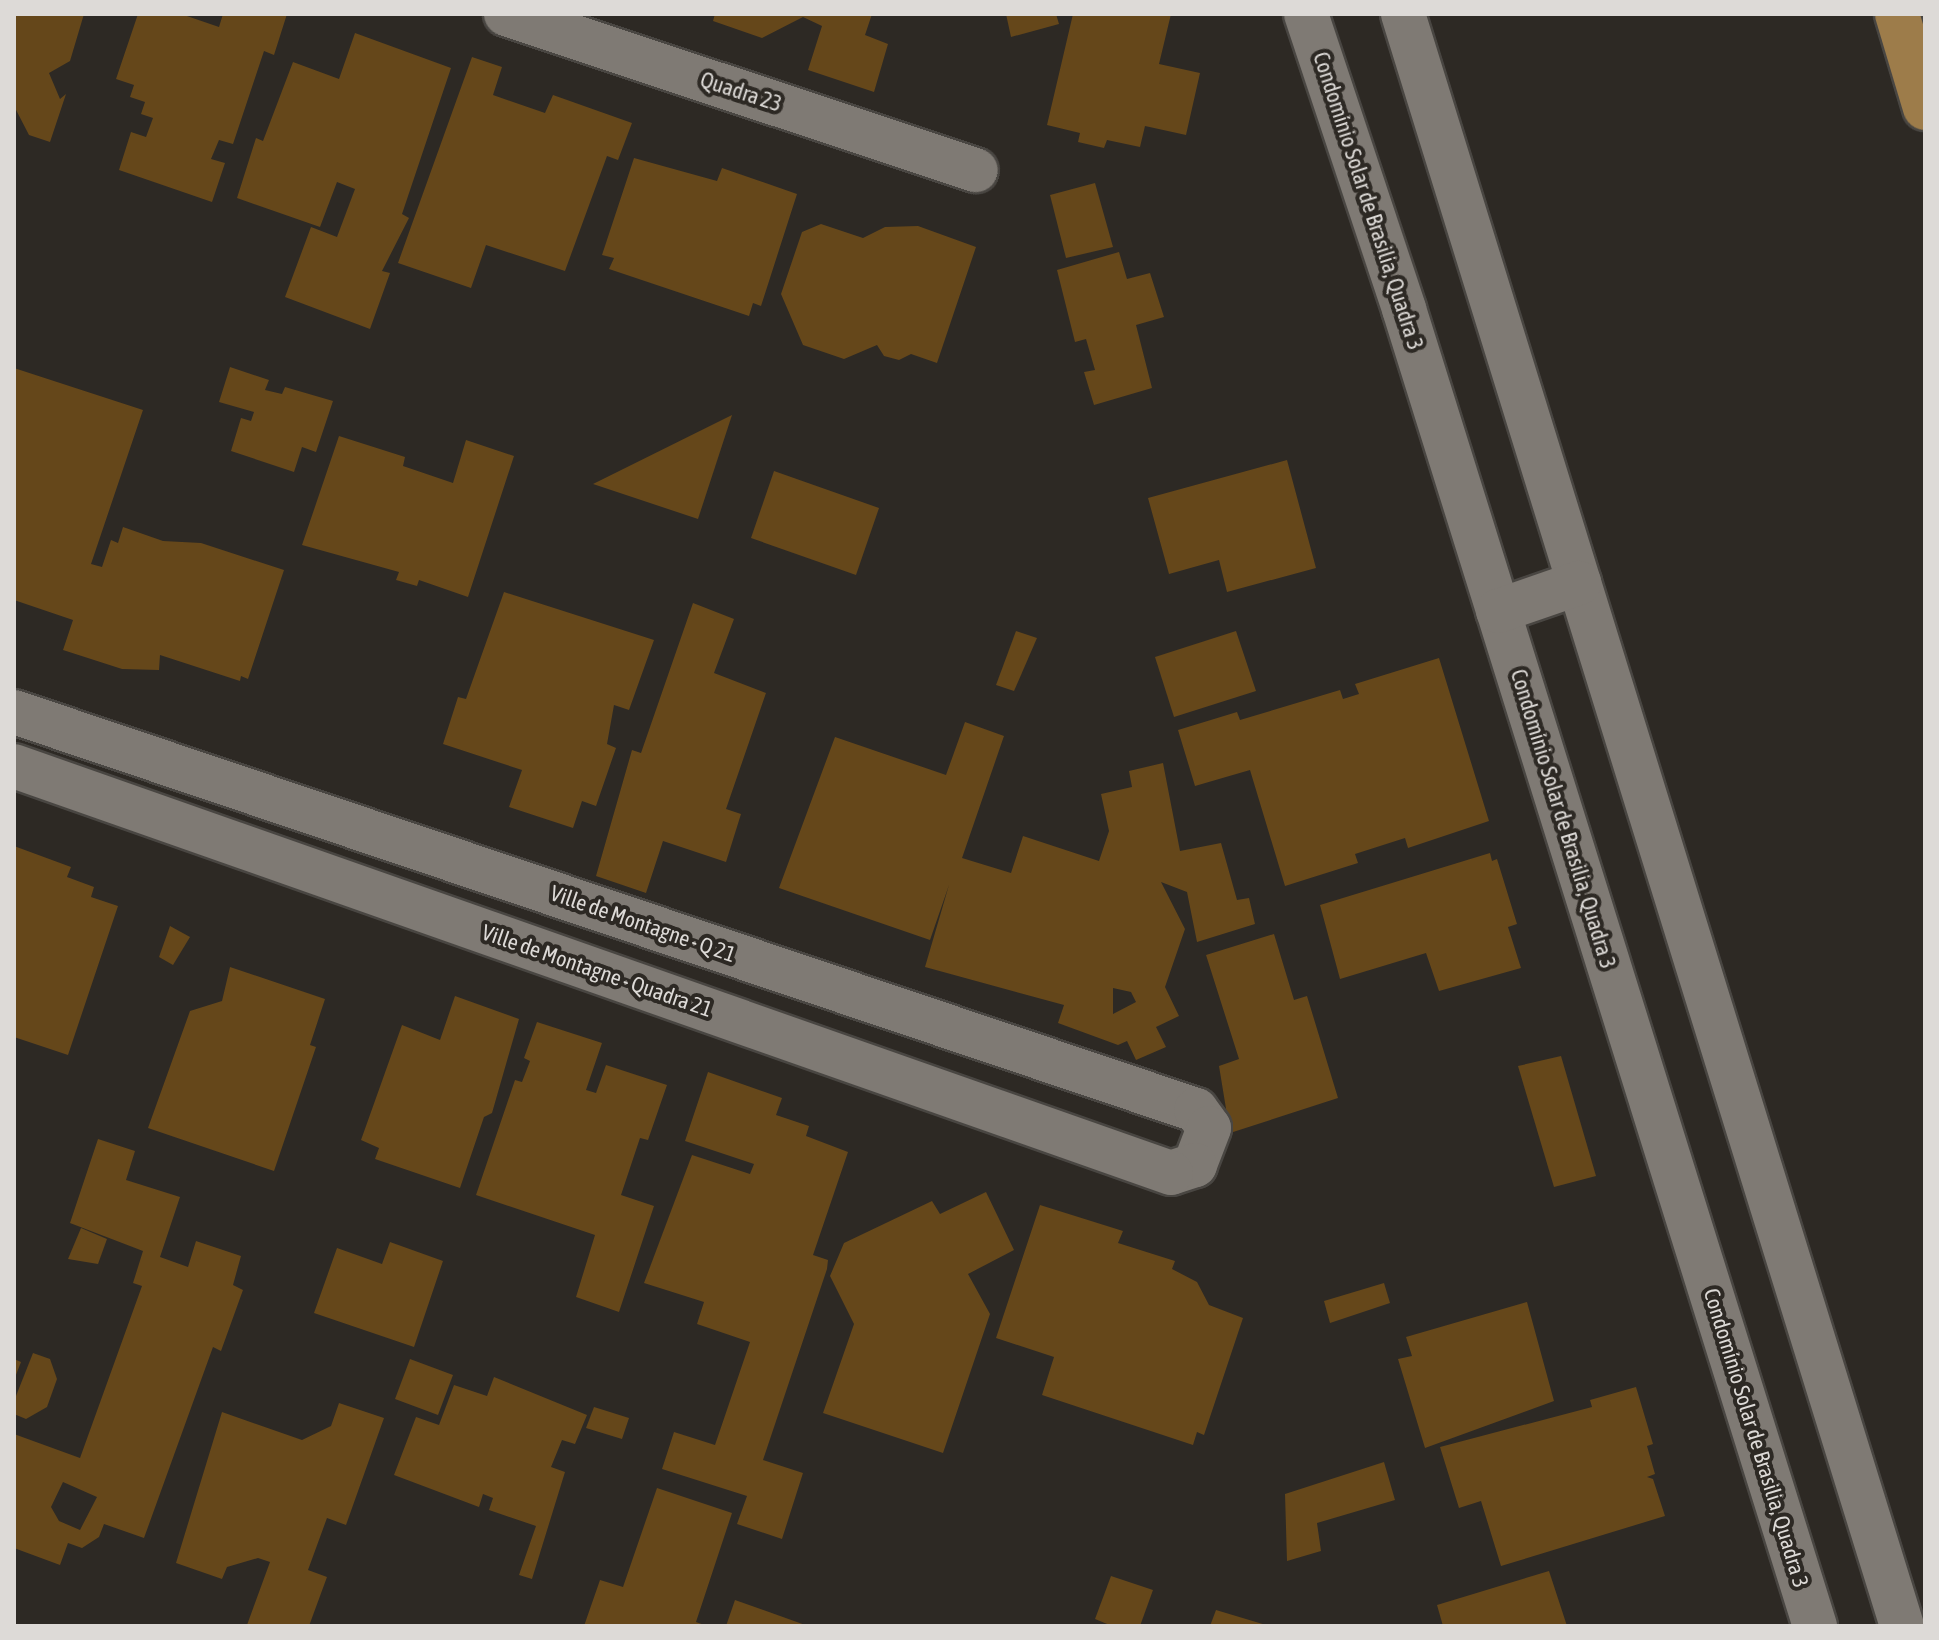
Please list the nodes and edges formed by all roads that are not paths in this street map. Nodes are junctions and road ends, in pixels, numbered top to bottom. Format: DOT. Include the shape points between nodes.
graph roads {
  1 [pos="506,14"];
  2 [pos="1306,14"];
  3 [pos="1403,14"];
  4 [pos="1897,14"];
  5 [pos="1925,108"];
  6 [pos="976,170"];
  7 [pos="1579,583"];
  8 [pos="1498,611"];
  9 [pos="14,712"];
  10 [pos="14,766"];
  11 [pos="1182,1174"];
  12 [pos="1815,1626"];
  13 [pos="1902,1626"];
  1 -- 6 [label="street, Quadra 23"];
  2 -- 8 [label="street, Condomínio Solar de Brasilia, Quadra 3"];
  3 -- 7 [label="street"];
  4 -- 5 [label="main road"];
  7 -- 8 [label="street"];
  7 -- 13 [label="street"];
  8 -- 12 [label="street, Condomínio Solar de Brasilia, Quadra 3"];
  9 -- 11 [label="street, Ville de Montagne - Q 21" via="1196,1110 1209,1128 1195,1165"];
  10 -- 11 [label="street, Ville de Montagne - Quadra 21"];
}
